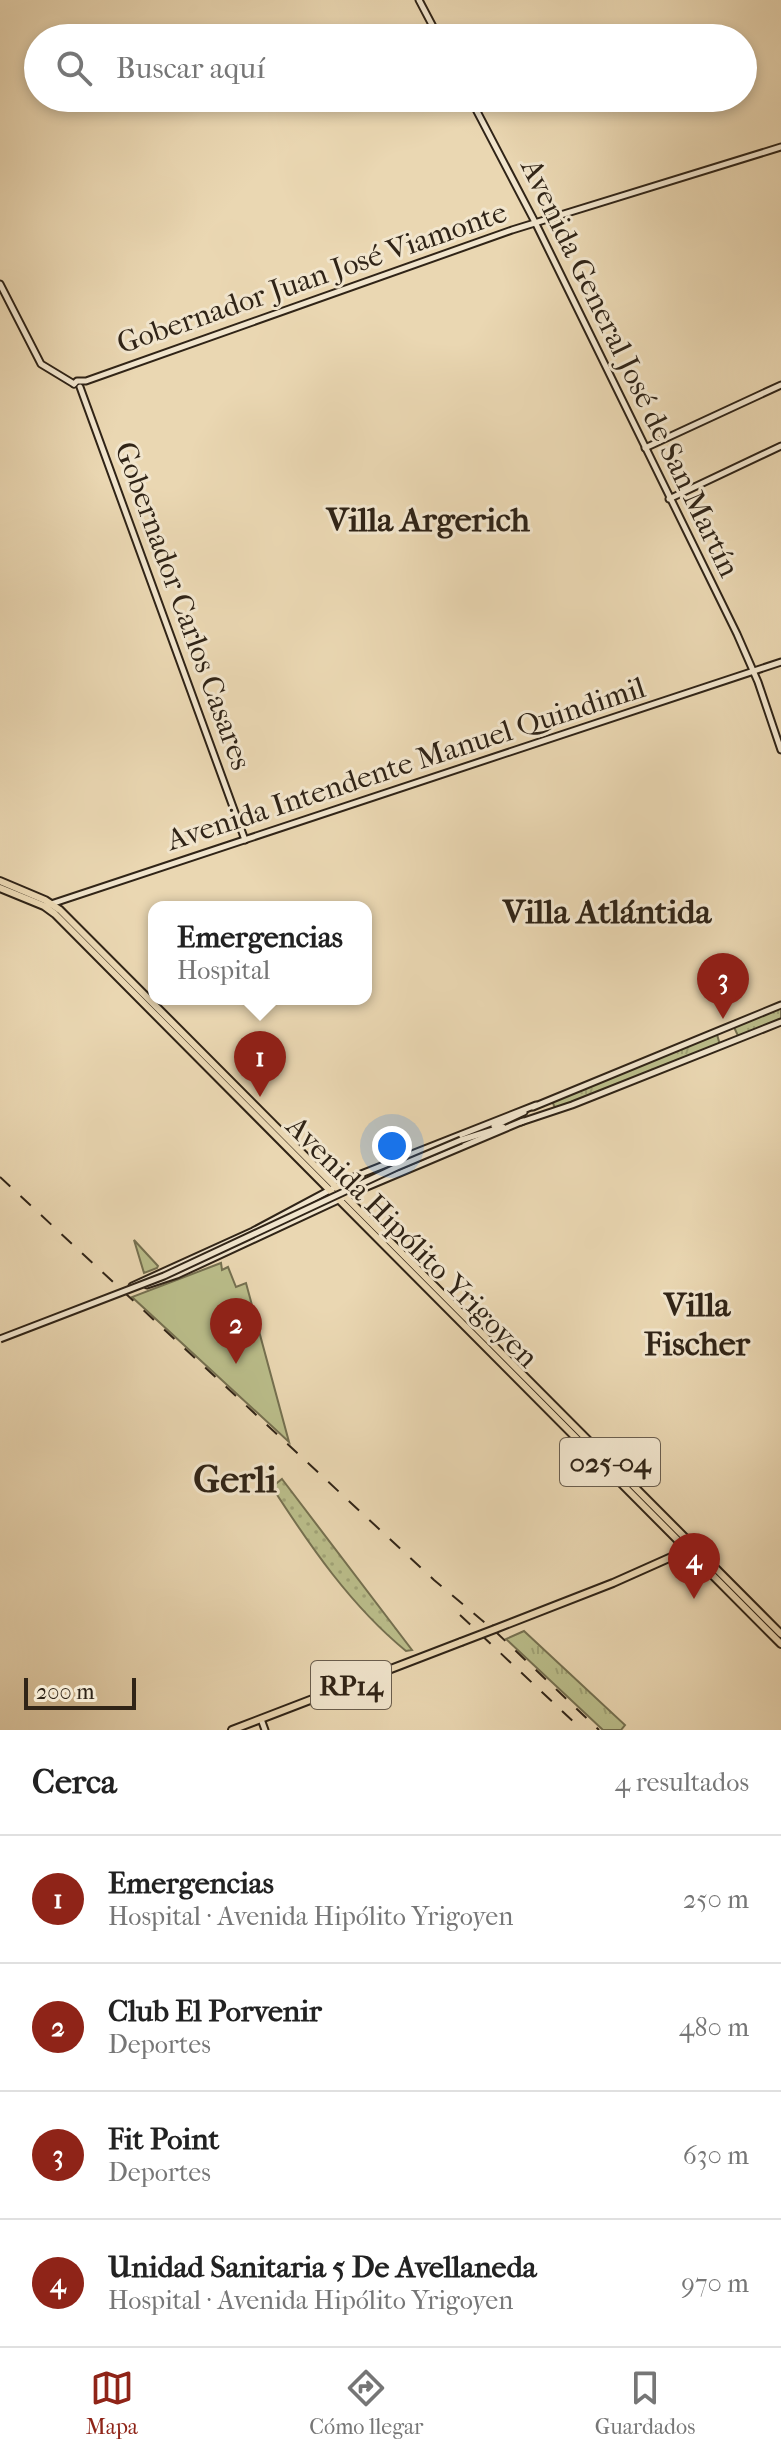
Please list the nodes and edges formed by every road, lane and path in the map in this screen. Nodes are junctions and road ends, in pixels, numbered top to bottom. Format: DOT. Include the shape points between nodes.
graph roads {
  1 [pos="419,0"];
  2 [pos="432,24"];
  3 [pos="477,112"];
  4 [pos="781,147"];
  5 [pos="536,224"];
  6 [pos="0,284"];
  7 [pos="80,384"];
  8 [pos="781,385"];
  9 [pos="781,446"];
  10 [pos="645,448"];
  11 [pos="669,499"];
  12 [pos="781,662"];
  13 [pos="754,671"];
  14 [pos="781,750"];
  15 [pos="245,840"];
  16 [pos="0,881"];
  17 [pos="0,888"];
  18 [pos="52,904"];
  19 [pos="44,906"];
  20 [pos="148,1001"];
  21 [pos="152,1005"];
  22 [pos="781,1005"];
  23 [pos="781,1022"];
  24 [pos="536,1105"];
  25 [pos="523,1121"];
  26 [pos="475,1135"];
  27 [pos="332,1188"];
  28 [pos="342,1198"];
  29 [pos="124,1290"];
  30 [pos="0,1339"];
  31 [pos="690,1549"];
  32 [pos="781,1634"];
  33 [pos="781,1644"];
  34 [pos="261,1719"];
  35 [pos="232,1730"];
  36 [pos="265,1730"];
  1 -- 2 [label="main road"];
  3 -- 5 [label="main road, Avenida General José de San Martín"];
  4 -- 5 [label="main road, Gobernador Juan José Viamonte"];
  5 -- 7 [label="main road, Gobernador Juan José Viamonte"];
  5 -- 10 [label="main road, Avenida General José de San Martín"];
  6 -- 7 [label="main road" via="41,364"];
  7 -- 15 [label="main road, Gobernador Carlos Casares"];
  8 -- 10 [label="main road"];
  9 -- 11 [label="main road"];
  10 -- 11 [label="main road, Avenida General José de San Martín"];
  11 -- 13 [label="main road, Avenida General José de San Martín"];
  12 -- 13 [label="main road, Avenida Intendente Manuel Quindimil"];
  13 -- 14 [label="main road, Avenida General José de San Martín"];
  13 -- 15 [label="main road, Avenida Intendente Manuel Quindimil"];
  15 -- 18 [label="main road, Avenida Intendente Manuel Quindimil"];
  16 -- 18 [label="main road, Avenida Hipólito Yrigoyen / 025-04"];
  17 -- 19 [label="main road, Avenida Hipólito Yrigoyen / 025-04"];
  18 -- 19 [label="main road, Avenida Intendente Manuel Quindimil"];
  18 -- 20 [label="main road, Avenida Hipólito Yrigoyen / 025-04"];
  19 -- 27 [label="main road, Avenida Hipólito Yrigoyen / 025-04"];
  21 -- 27 [label="main road, Avenida Hipólito Yrigoyen / 025-04"];
  22 -- 24 [label="main road"];
  23 -- 25 [label="main road"];
  24 -- 26 [label="main road"];
  24 -- 27 [label="main road"];
  25 -- 26 [label="main road"];
  25 -- 28 [label="main road"];
  26 -- 29 [label="main road, bridge"];
  27 -- 28 [label="main road, Avenida Hipólito Yrigoyen / 025-04"];
  27 -- 29 [label="main road, bridge"];
  28 -- 29 [label="main road, bridge" via="177,1275"];
  28 -- 31 [label="main road, Avenida Hipólito Yrigoyen / 025-04"];
  29 -- 30 [label="main road, bridge"];
  31 -- 32 [label="main road, Avenida Hipólito Yrigoyen"];
  31 -- 33 [label="main road, Avenida Hipólito Yrigoyen"];
  31 -- 34 [label="main road, RP14, bridge"];
  34 -- 35 [label="main road, RP14"];
  34 -- 36 [label="main road"];
}
